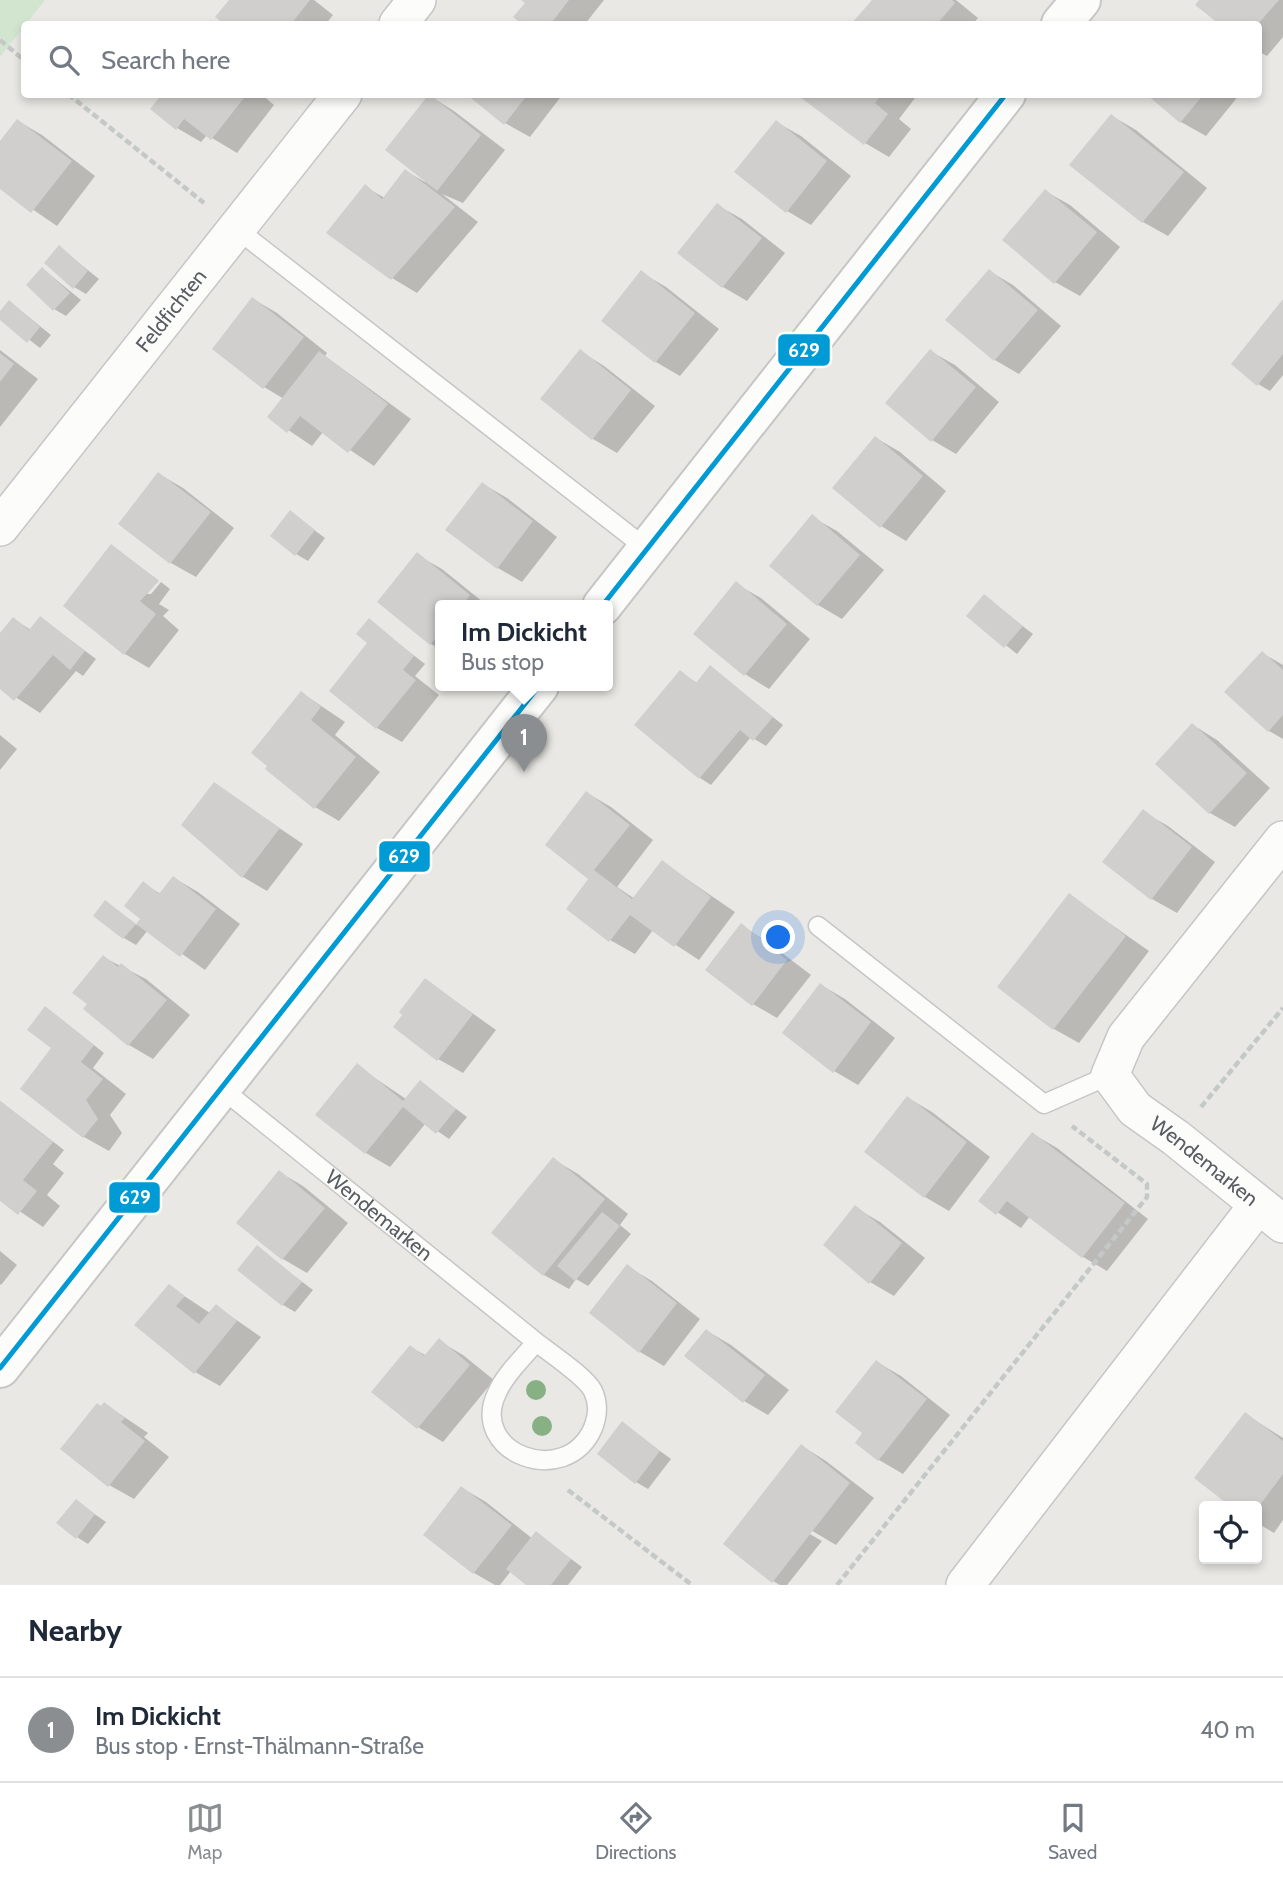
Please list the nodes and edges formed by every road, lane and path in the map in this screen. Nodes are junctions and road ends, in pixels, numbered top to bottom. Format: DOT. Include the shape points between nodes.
graph roads {
  1 [pos="417,0"];
  2 [pos="1081,0"];
  3 [pos="400,21"];
  4 [pos="1064,21"];
  5 [pos="0,40"];
  6 [pos="21,58"];
  7 [pos="73,98"];
  8 [pos="340,98"];
  9 [pos="1003,98"];
  10 [pos="238,230"];
  11 [pos="0,527"];
  12 [pos="647,549"];
  13 [pos="607,600"];
  14 [pos="534,691"];
  15 [pos="1283,840"];
  16 [pos="818,926"];
  17 [pos="1283,1008"];
  18 [pos="1110,1074"];
  19 [pos="221,1088"];
  20 [pos="1044,1104"];
  21 [pos="1176,1138"];
  22 [pos="1270,1215"];
  23 [pos="536,1342"];
  24 [pos="0,1368"];
  25 [pos="529,1460"];
  26 [pos="692,1585"];
  27 [pos="837,1585"];
  28 [pos="965,1585"];
  1 -- 3 [label="street"];
  2 -- 4 [label="street"];
  5 -- 6 [label="path"];
  7 -- 10 [label="path"];
  8 -- 10 [label="street, Feldfichten"];
  9 -- 12 [label="street"];
  10 -- 11 [label="street, Feldfichten"];
  10 -- 12 [label="lane"];
  12 -- 13 [label="street"];
  14 -- 19 [label="street"];
  15 -- 18 [label="street" via="1126,1037"];
  16 -- 20 [label="lane"];
  17 -- 21 [label="path"];
  18 -- 20 [label="lane"];
  18 -- 21 [label="street, Wendemarken" via="1135,1109"];
  19 -- 23 [label="lane, Wendemarken"];
  19 -- 24 [label="street"];
  20 -- 27 [label="path" via="1147,1184 1147,1197"];
  21 -- 22 [label="street, Wendemarken"];
  22 -- 28 [label="street, Wendemarken"];
  23 -- 25 [label="lane" via="496,1393 492,1410 502,1442"];
  23 -- 25 [label="lane, Wendemarken" via="592,1388 597,1417 578,1450 546,1461"];
  25 -- 26 [label="path"];
}
